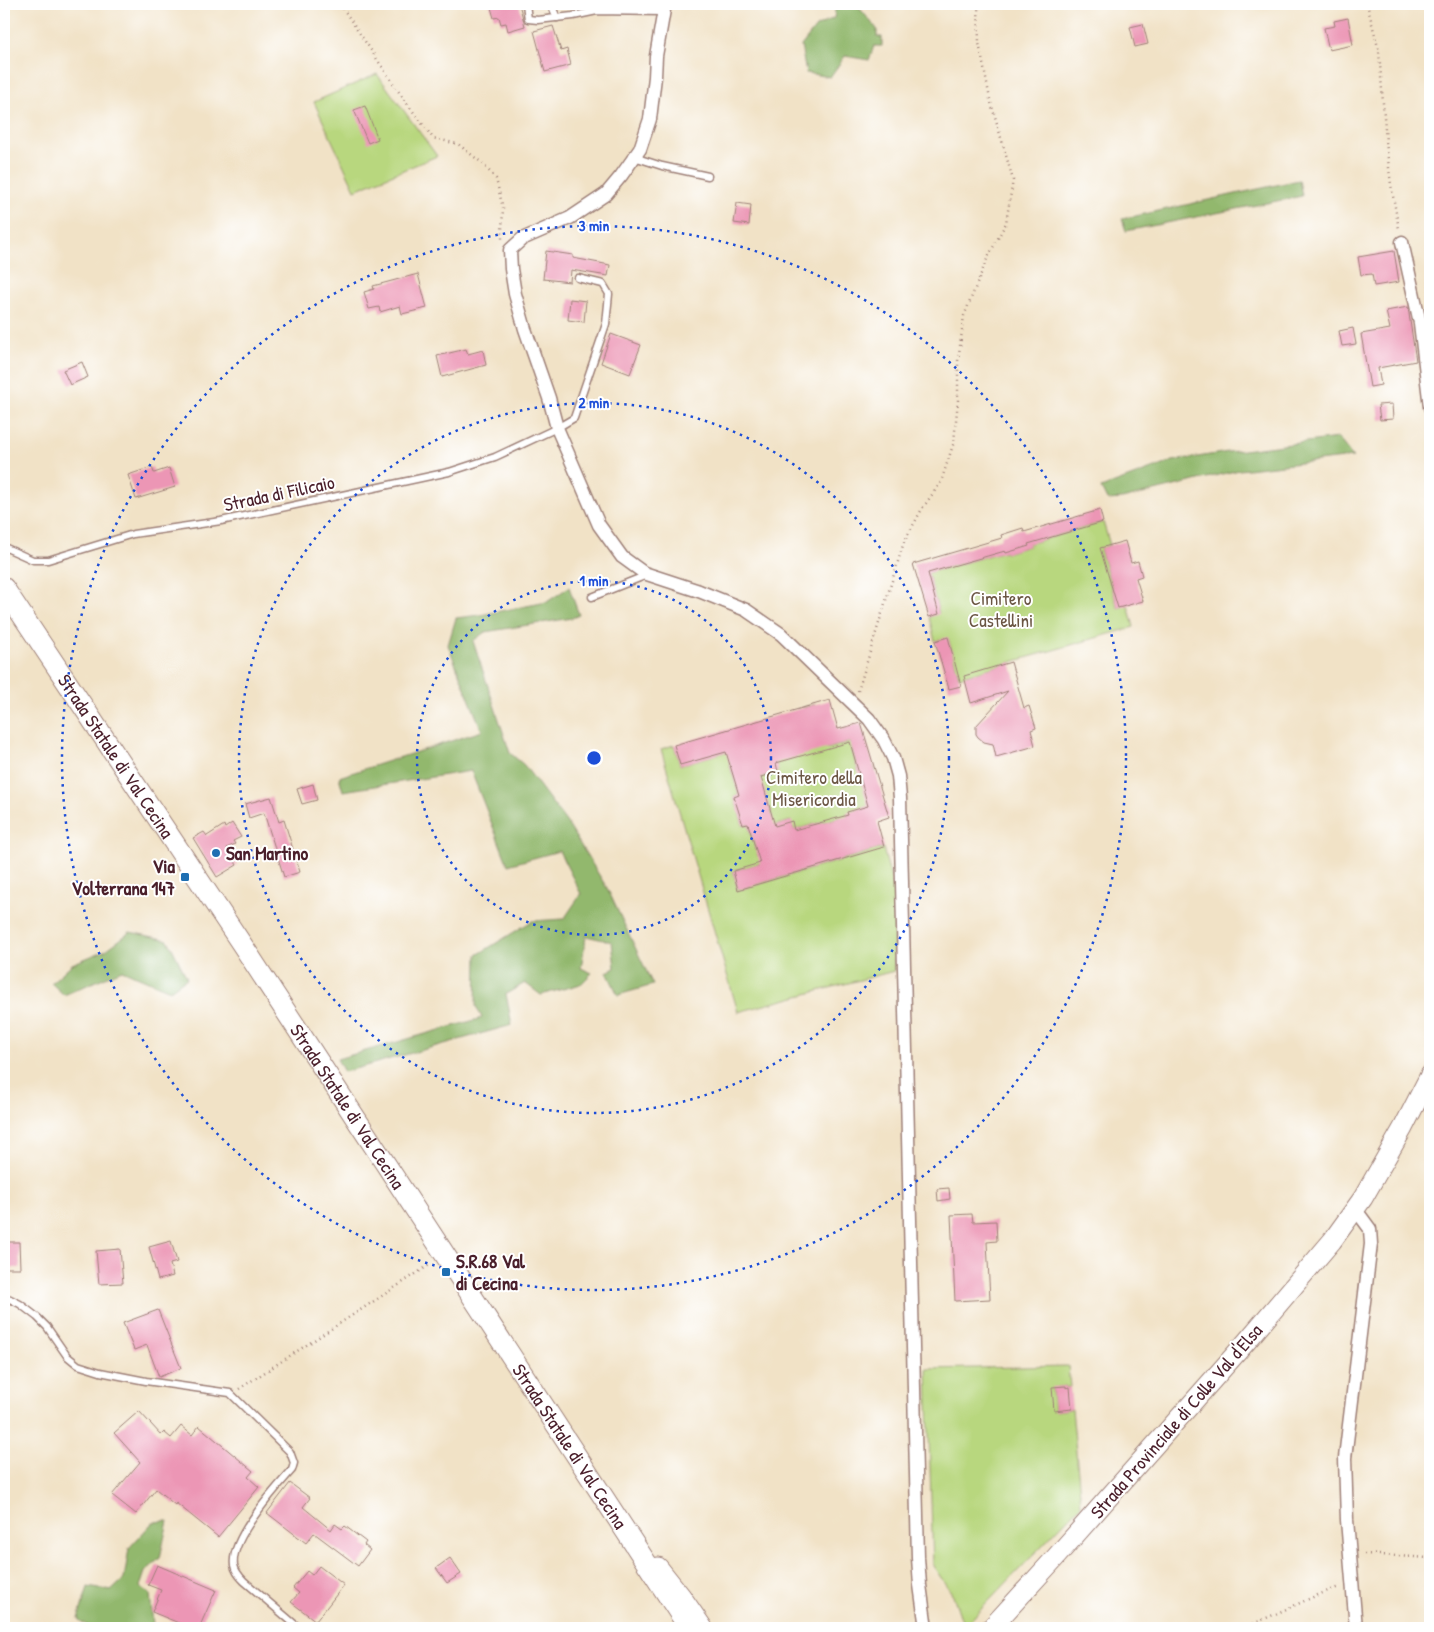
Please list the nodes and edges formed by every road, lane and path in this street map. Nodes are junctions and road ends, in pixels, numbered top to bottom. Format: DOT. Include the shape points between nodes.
graph roads {
  1 [pos="340,4"];
  2 [pos="526,4"];
  3 [pos="551,4"];
  4 [pos="978,4"];
  5 [pos="1367,4"];
  6 [pos="664,8"];
  7 [pos="557,18"];
  8 [pos="634,157"];
  9 [pos="708,176"];
  10 [pos="1402,242"];
  11 [pos="510,250"];
  12 [pos="578,278"];
  13 [pos="1430,407"];
  14 [pos="557,428"];
  15 [pos="4,547"];
  16 [pos="648,574"];
  17 [pos="4,588"];
  18 [pos="592,596"];
  19 [pos="853,704"];
  20 [pos="1430,1075"];
  21 [pos="1356,1210"];
  22 [pos="444,1255"];
  23 [pos="4,1296"];
  24 [pos="230,1393"];
  25 [pos="616,1518"];
  26 [pos="1350,1554"];
  27 [pos="1430,1558"];
  28 [pos="1352,1584"];
  29 [pos="299,1628"];
  30 [pos="689,1628"];
  31 [pos="704,1628"];
  32 [pos="926,1628"];
  33 [pos="991,1628"];
  34 [pos="1244,1628"];
  35 [pos="1356,1628"];
  1 -- 11 [label="path" via="433,138 458,144 482,162 496,178 504,208 503,242"];
  2 -- 7 [label="lane" via="528,19"];
  3 -- 7 [label="lane"];
  4 -- 19 [label="path" via="979,43 990,99 1013,180 1006,223 986,259 964,316 954,442 940,482 904,542"];
  5 -- 10 [label="path" via="1379,51 1391,185"];
  6 -- 7 [label="lane" via="597,11"];
  6 -- 8 [label="street" via="650,119"];
  8 -- 9 [label="lane"];
  8 -- 11 [label="street" via="606,194 570,218 522,239"];
  10 -- 13 [label="street" via="1420,323"];
  11 -- 14 [label="street" via="515,294"];
  12 -- 14 [label="lane, Strada di Filicaio" via="603,284 608,294 606,324 574,418"];
  14 -- 15 [label="lane, Strada di Filicaio" via="495,457 449,472 221,521 133,534 48,560 33,560"];
  14 -- 16 [label="street" via="599,524 622,557"];
  16 -- 18 [label="lane"];
  16 -- 19 [label="street" via="699,590 746,610 792,644"];
  17 -- 22 [label="main road, Strada Statale di Val Cecina"];
  19 -- 32 [label="street" via="884,740 898,776 900,798 918,1558"];
  20 -- 21 [label="main road, Strada Provinciale di Colle Val d'Elsa"];
  21 -- 26 [label="street" via="1370,1230 1371,1244 1345,1458"];
  21 -- 33 [label="main road, Strada Provinciale di Colle Val d'Elsa" via="1296,1284"];
  22 -- 24 [label="path"];
  22 -- 25 [label="main road, Strada Statale di Val Cecina"];
  23 -- 24 [label="lane" via="37,1317 67,1356 78,1364 146,1381"];
  24 -- 29 [label="lane" via="286,1448 294,1463 292,1470 248,1526 237,1548 234,1565 244,1581"];
  25 -- 30 [label="main road, Strada Statale di Val Cecina"];
  25 -- 31 [label="main road" via="669,1580"];
  26 -- 27 [label="path"];
  26 -- 28 [label="street"];
  28 -- 34 [label="path" via="1320,1594"];
  28 -- 35 [label="street"];
}
